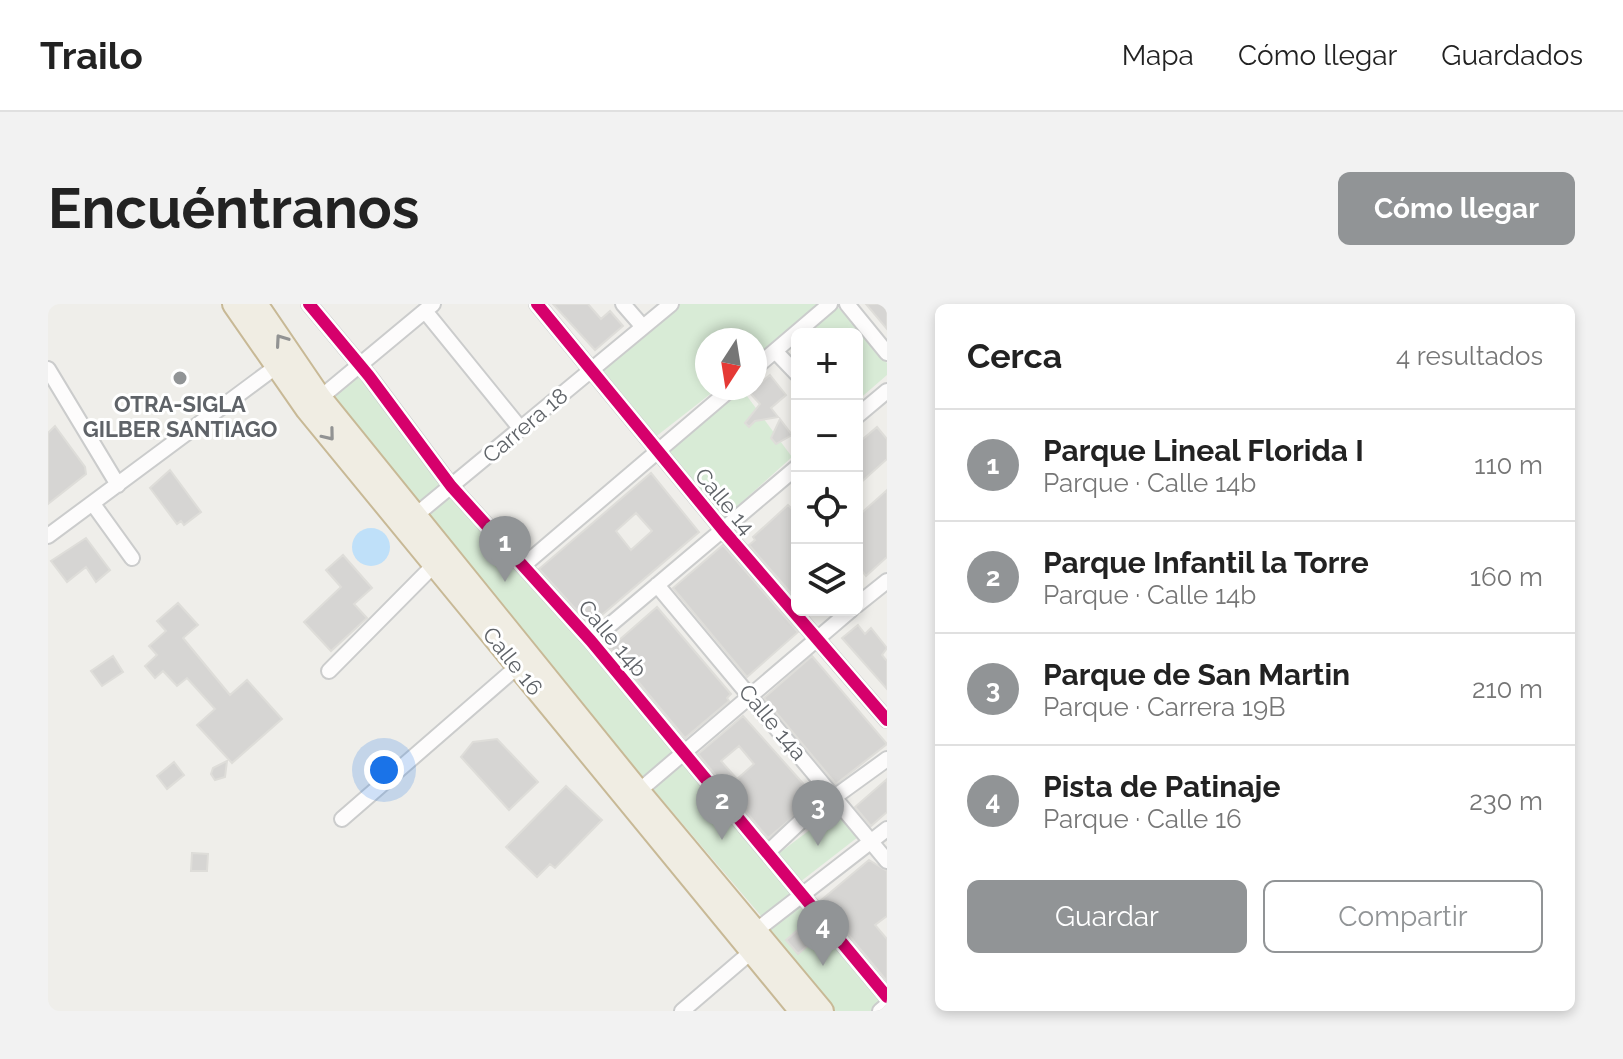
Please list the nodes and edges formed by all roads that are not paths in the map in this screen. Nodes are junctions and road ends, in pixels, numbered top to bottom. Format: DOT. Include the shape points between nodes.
graph roads {
  1 [pos="309,304"];
  2 [pos="537,304"];
  3 [pos="623,304"];
  4 [pos="671,304"];
  5 [pos="830,304"];
  6 [pos="847,304"];
  7 [pos="243,305"];
  8 [pos="429,307"];
  9 [pos="643,327"];
  10 [pos="775,351"];
  11 [pos="887,353"];
  12 [pos="767,358"];
  13 [pos="360,365"];
  14 [pos="277,366"];
  15 [pos="791,368"];
  16 [pos="48,369"];
  17 [pos="591,370"];
  18 [pos="887,391"];
  19 [pos="718,400"];
  20 [pos="314,403"];
  21 [pos="863,411"];
  22 [pos="520,428"];
  23 [pos="658,451"];
  24 [pos="791,472"];
  25 [pos="118,485"];
  26 [pos="451,486"];
  27 [pos="93,504"];
  28 [pos="416,515"];
  29 [pos="723,530"];
  30 [pos="48,536"];
  31 [pos="132,558"];
  32 [pos="434,565"];
  33 [pos="524,565"];
  34 [pos="887,581"];
  35 [pos="657,585"];
  36 [pos="863,600"];
  37 [pos="843,616"];
  38 [pos="817,637"];
  39 [pos="591,641"];
  40 [pos="517,667"];
  41 [pos="329,671"];
  42 [pos="749,694"];
  43 [pos="887,720"];
  44 [pos="681,752"];
  45 [pos="887,759"];
  46 [pos="632,796"];
  47 [pos="835,797"];
  48 [pos="342,819"];
  49 [pos="887,829"];
  50 [pos="870,841"];
  51 [pos="767,853"];
  52 [pos="887,861"];
  53 [pos="802,893"];
  54 [pos="754,941"];
  55 [pos="887,997"];
  56 [pos="887,1005"];
  57 [pos="682,1011"];
  58 [pos="801,1011"];
  59 [pos="822,1011"];
  60 [pos="880,1011"];
  1 -- 13 [label="street, Calle 14b"];
  2 -- 17 [label="street, Calle 14"];
  3 -- 9 [label="street"];
  4 -- 9 [label="street, Carrera 18"];
  5 -- 10 [label="street"];
  6 -- 11 [label="street"];
  7 -- 14 [label="highway, Calle 16"];
  20 -- 7 [label="highway, Calle 16, one-way"];
  8 -- 13 [label="street"];
  8 -- 22 [label="street"];
  9 -- 17 [label="street, Carrera 18"];
  10 -- 12 [label="street"];
  10 -- 15 [label="street"];
  13 -- 20 [label="street"];
  13 -- 26 [label="street, Calle 14b"];
  14 -- 20 [label="highway, Calle 16"];
  14 -- 25 [label="street"];
  16 -- 25 [label="street"];
  17 -- 22 [label="street, Carrera 18"];
  17 -- 23 [label="street, Calle 14"];
  18 -- 21 [label="street"];
  19 -- 23 [label="street"];
  20 -- 28 [label="highway, Calle 16"];
  20 -- 32 [label="highway, Calle 16, one-way"];
  22 -- 26 [label="street, Carrera 18"];
  23 -- 29 [label="street, Calle 14"];
  23 -- 33 [label="street"];
  24 -- 29 [label="street"];
  25 -- 27 [label="street"];
  26 -- 28 [label="street, Carrera 18"];
  26 -- 33 [label="street, Calle 14b"];
  27 -- 30 [label="street"];
  27 -- 31 [label="street"];
  28 -- 46 [label="highway, Calle 16"];
  29 -- 35 [label="street"];
  29 -- 38 [label="street, Calle 14"];
  32 -- 40 [label="highway, Calle 16"];
  32 -- 41 [label="street"];
  33 -- 39 [label="street, Calle 14b"];
  34 -- 36 [label="street"];
  35 -- 39 [label="street"];
  35 -- 42 [label="street, Calle 14a"];
  37 -- 38 [label="street"];
  38 -- 42 [label="street"];
  38 -- 43 [label="street, Calle 14"];
  39 -- 44 [label="street, Calle 14b"];
  40 -- 46 [label="highway, Calle 16"];
  40 -- 48 [label="street"];
  42 -- 44 [label="street"];
  42 -- 47 [label="street, Calle 14a"];
  44 -- 46 [label="street"];
  44 -- 51 [label="street, Calle 14b"];
  45 -- 47 [label="street"];
  46 -- 54 [label="highway, Calle 16"];
  47 -- 50 [label="street, Calle 14a"];
  47 -- 51 [label="street"];
  49 -- 50 [label="street"];
  50 -- 52 [label="street, Calle 14a"];
  50 -- 53 [label="street"];
  51 -- 53 [label="street, Calle 14b"];
  53 -- 54 [label="street"];
  53 -- 55 [label="street, Calle 14b"];
  54 -- 57 [label="street"];
  54 -- 58 [label="highway, Calle 16"];
  54 -- 59 [label="highway, Calle 16"];
  56 -- 60 [label="street"];
}
